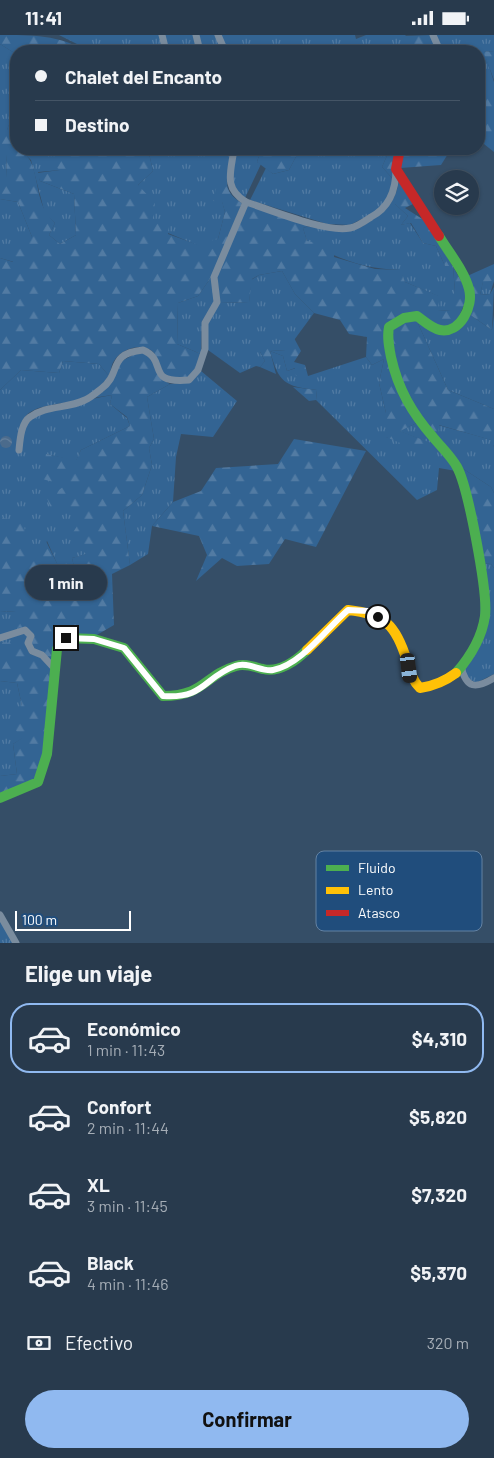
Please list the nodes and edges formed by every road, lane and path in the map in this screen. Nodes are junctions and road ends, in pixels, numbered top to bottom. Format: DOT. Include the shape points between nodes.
graph roads {
  1 [pos="233,155"];
  2 [pos="399,155"];
  3 [pos="396,169"];
  4 [pos="246,201"];
  5 [pos="19,450"];
  6 [pos="0,638"];
  7 [pos="461,666"];
  8 [pos="54,668"];
  9 [pos="494,677"];
  10 [pos="0,798"];
  11 [pos="0,915"];
  12 [pos="16,943"];
  1 -- 4 [label="street" via="230,186 235,195"];
  2 -- 3 [label="street"];
  3 -- 4 [label="street" via="396,186 390,200 376,215 351,228 326,227"];
  3 -- 7 [label="street" via="465,277 470,290 466,311 457,326 448,331 439,330 417,316 404,317 389,327 386,336 396,382 407,406 459,469 467,496 486,613 477,643"];
  4 -- 5 [label="street" via="214,277 217,303 205,323 205,349 198,370 189,380 172,381 162,377 154,358 143,350 123,355 117,360 112,378 85,400 46,409 28,418"];
  6 -- 8 [label="street" via="24,630 31,637 28,643 32,651 42,655"];
  7 -- 8 [label="street" via="431,689 420,689 410,679 398,635 389,622 368,611 348,610 296,661 272,670 236,665 192,694 163,696 124,648 94,639 66,638 57,649"];
  7 -- 9 [label="street" via="470,684 477,686"];
  8 -- 10 [label="street" via="47,754 38,782"];
  11 -- 12 [label="street"];
}
